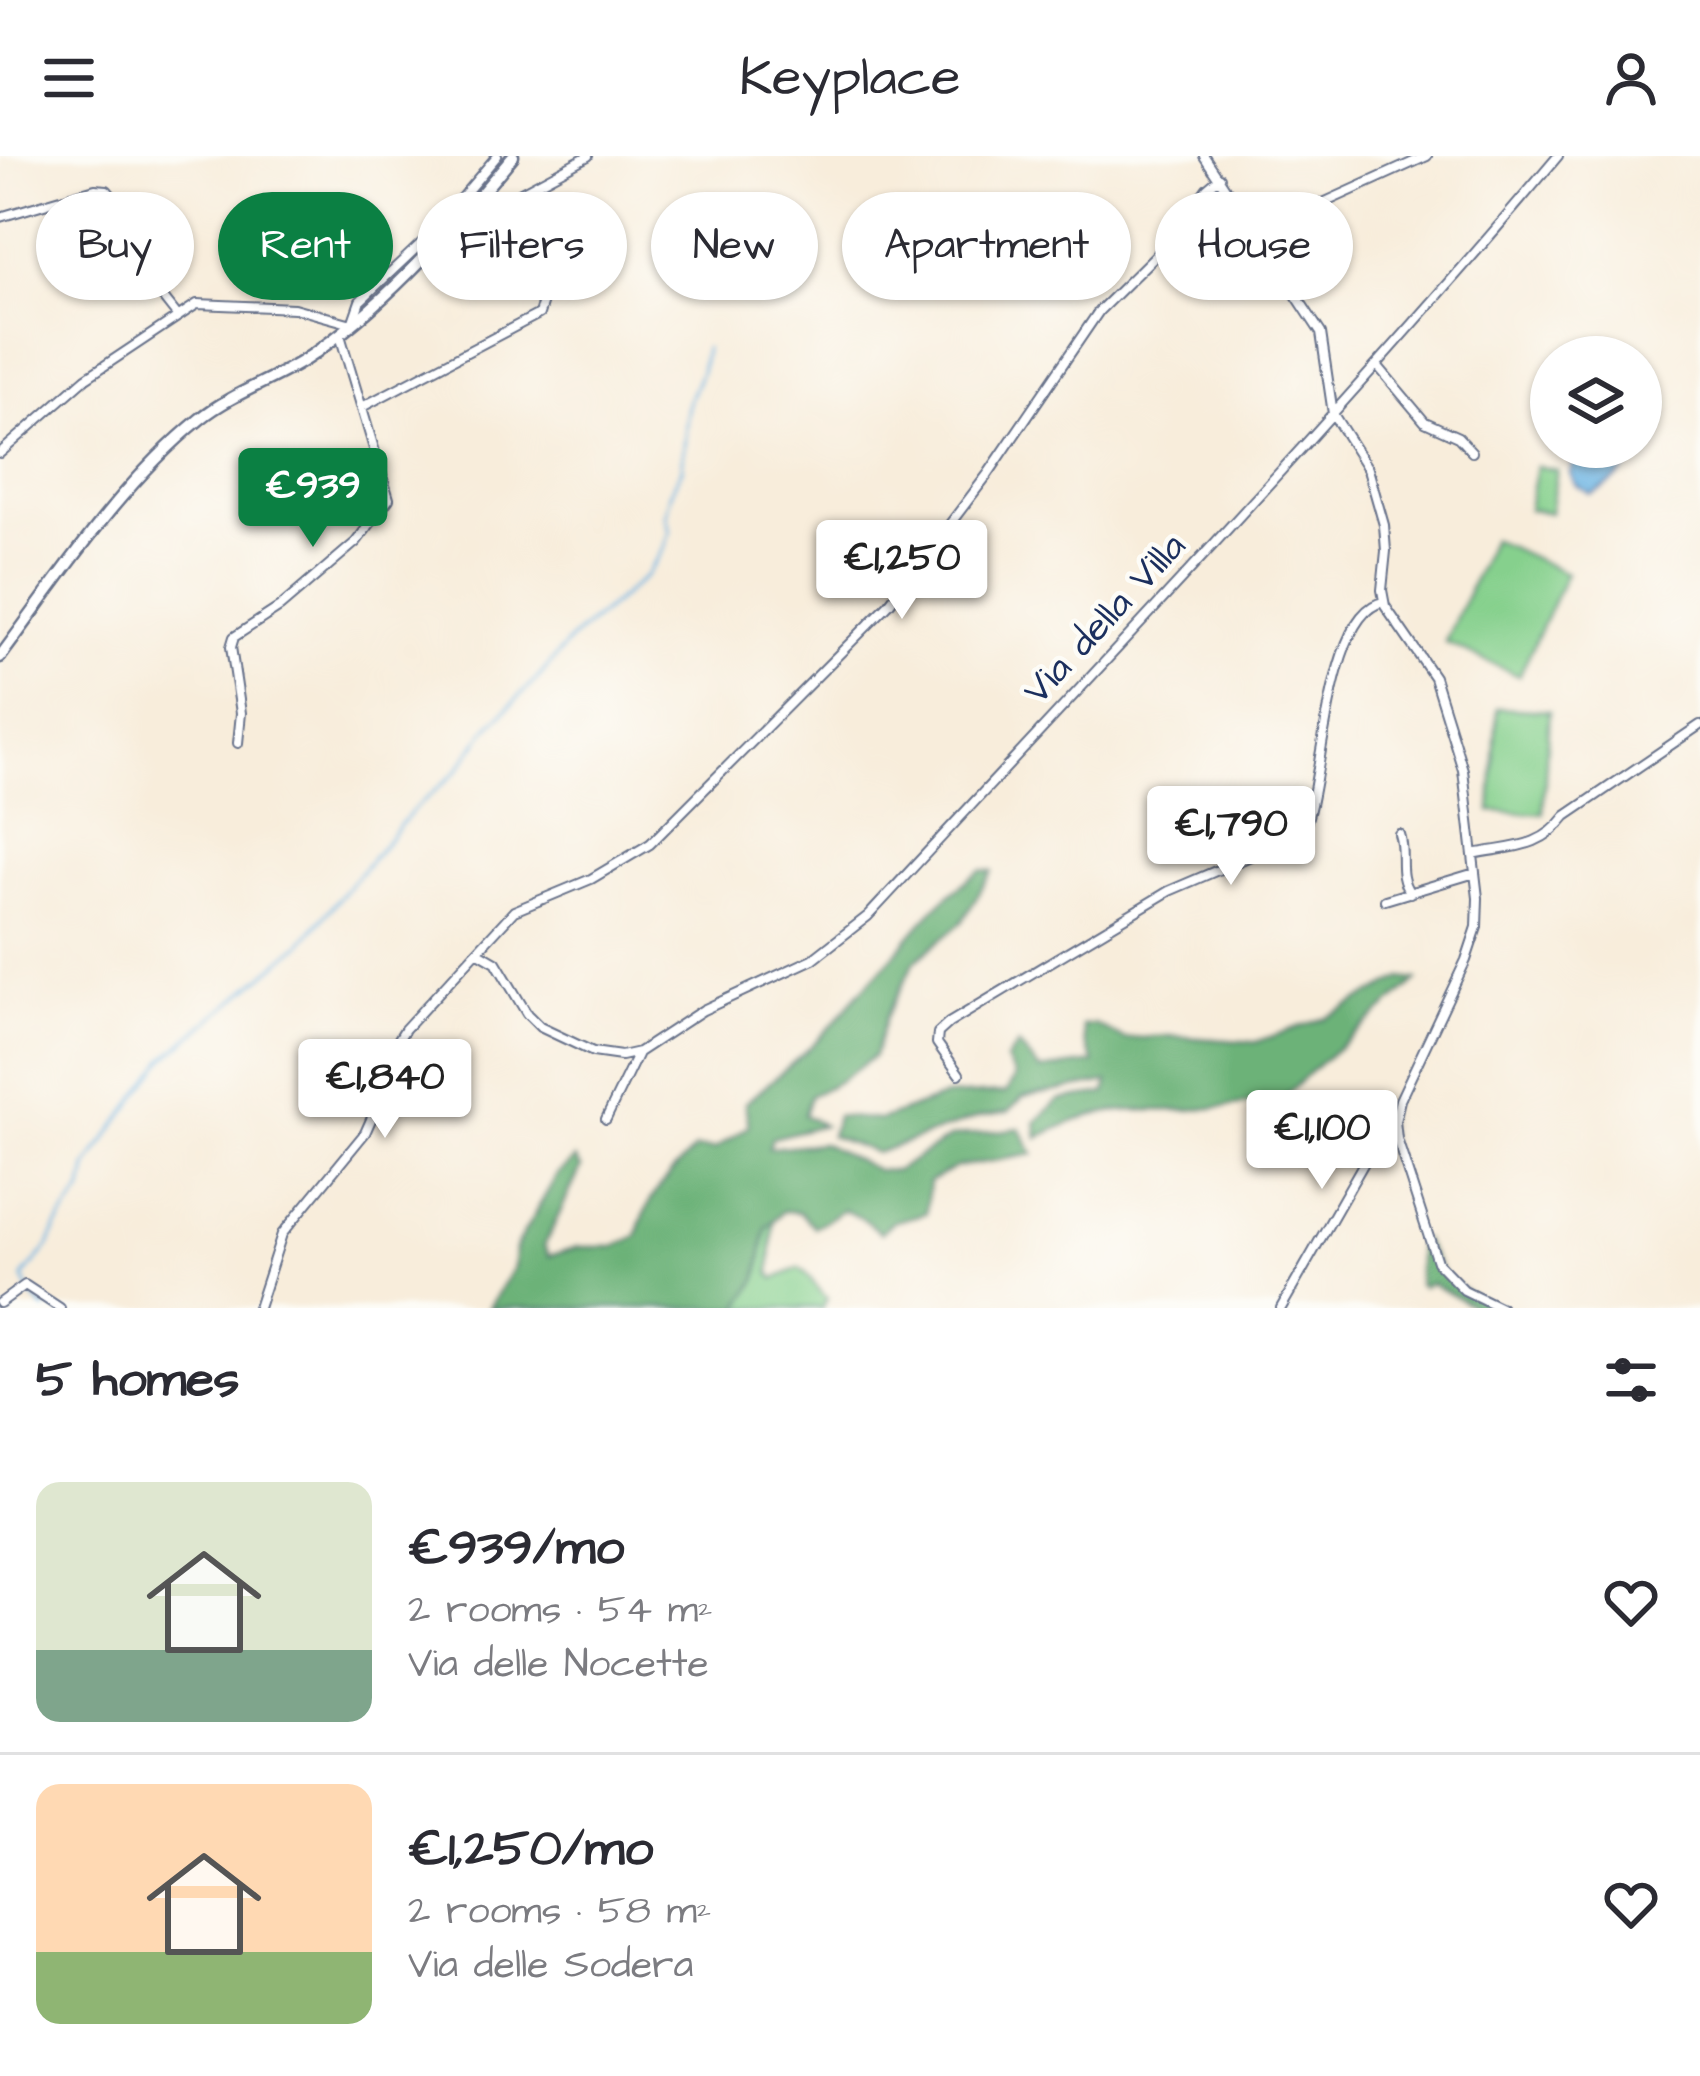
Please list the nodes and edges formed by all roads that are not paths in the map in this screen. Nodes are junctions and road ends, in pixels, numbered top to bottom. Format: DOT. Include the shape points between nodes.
graph roads {
  1 [pos="496,156"];
  2 [pos="513,156"];
  3 [pos="588,156"];
  4 [pos="1204,156"];
  5 [pos="1426,156"];
  6 [pos="1558,156"];
  7 [pos="1220,177"];
  8 [pos="1347,192"];
  9 [pos="0,217"];
  10 [pos="176,314"];
  11 [pos="352,324"];
  12 [pos="340,334"];
  13 [pos="1377,365"];
  14 [pos="362,407"];
  15 [pos="1333,414"];
  16 [pos="1472,452"];
  17 [pos="0,454"];
  18 [pos="1384,602"];
  19 [pos="0,657"];
  20 [pos="1700,724"];
  21 [pos="238,742"];
  22 [pos="1400,834"];
  23 [pos="1473,854"];
  24 [pos="1475,874"];
  25 [pos="1410,892"];
  26 [pos="1385,900"];
  27 [pos="476,950"];
  28 [pos="638,1052"];
  29 [pos="959,1074"];
  30 [pos="606,1119"];
  31 [pos="1396,1130"];
  32 [pos="0,1304"];
  33 [pos="60,1308"];
  34 [pos="258,1308"];
  35 [pos="1281,1308"];
  36 [pos="1502,1308"];
  1 -- 11 [label="street" via="360,301"];
  2 -- 11 [label="street" via="448,233"];
  3 -- 14 [label="street" via="515,199 542,298 538,316"];
  4 -- 7 [label="street"];
  5 -- 8 [label="street"];
  6 -- 13 [label="street, Via della Villa"];
  7 -- 15 [label="street" via="1322,333"];
  7 -- 27 [label="street" via="1099,311 889,604 650,844 519,908"];
  9 -- 10 [label="street" via="107,190 141,231 128,253"];
  10 -- 11 [label="street" via="207,302 291,308"];
  10 -- 17 [label="street"];
  11 -- 12 [label="street"];
  12 -- 14 [label="street"];
  12 -- 19 [label="street" via="212,410 149,466"];
  13 -- 15 [label="street, Via della Villa"];
  13 -- 16 [label="street" via="1425,422"];
  14 -- 21 [label="street" via="388,502 356,542 234,637"];
  15 -- 18 [label="street" via="1373,482 1386,538"];
  15 -- 28 [label="street, Via della Villa" via="868,916 814,959 696,1014"];
  18 -- 23 [label="street" via="1437,686 1463,770"];
  18 -- 29 [label="street" via="1368,608 1340,660 1302,834 1168,891 949,1023 937,1043"];
  20 -- 23 [label="street" via="1566,816 1553,834"];
  22 -- 25 [label="street"];
  23 -- 24 [label="street"];
  24 -- 25 [label="street"];
  24 -- 31 [label="street" via="1475,934 1398,1104"];
  25 -- 26 [label="street"];
  27 -- 28 [label="street" via="494,958 540,1027 599,1054"];
  27 -- 34 [label="street" via="399,1037 368,1128 284,1229"];
  28 -- 30 [label="street"];
  31 -- 35 [label="street" via="1378,1138"];
  31 -- 36 [label="street" via="1439,1266 1468,1293"];
  32 -- 33 [label="street" via="30,1286"];
}
